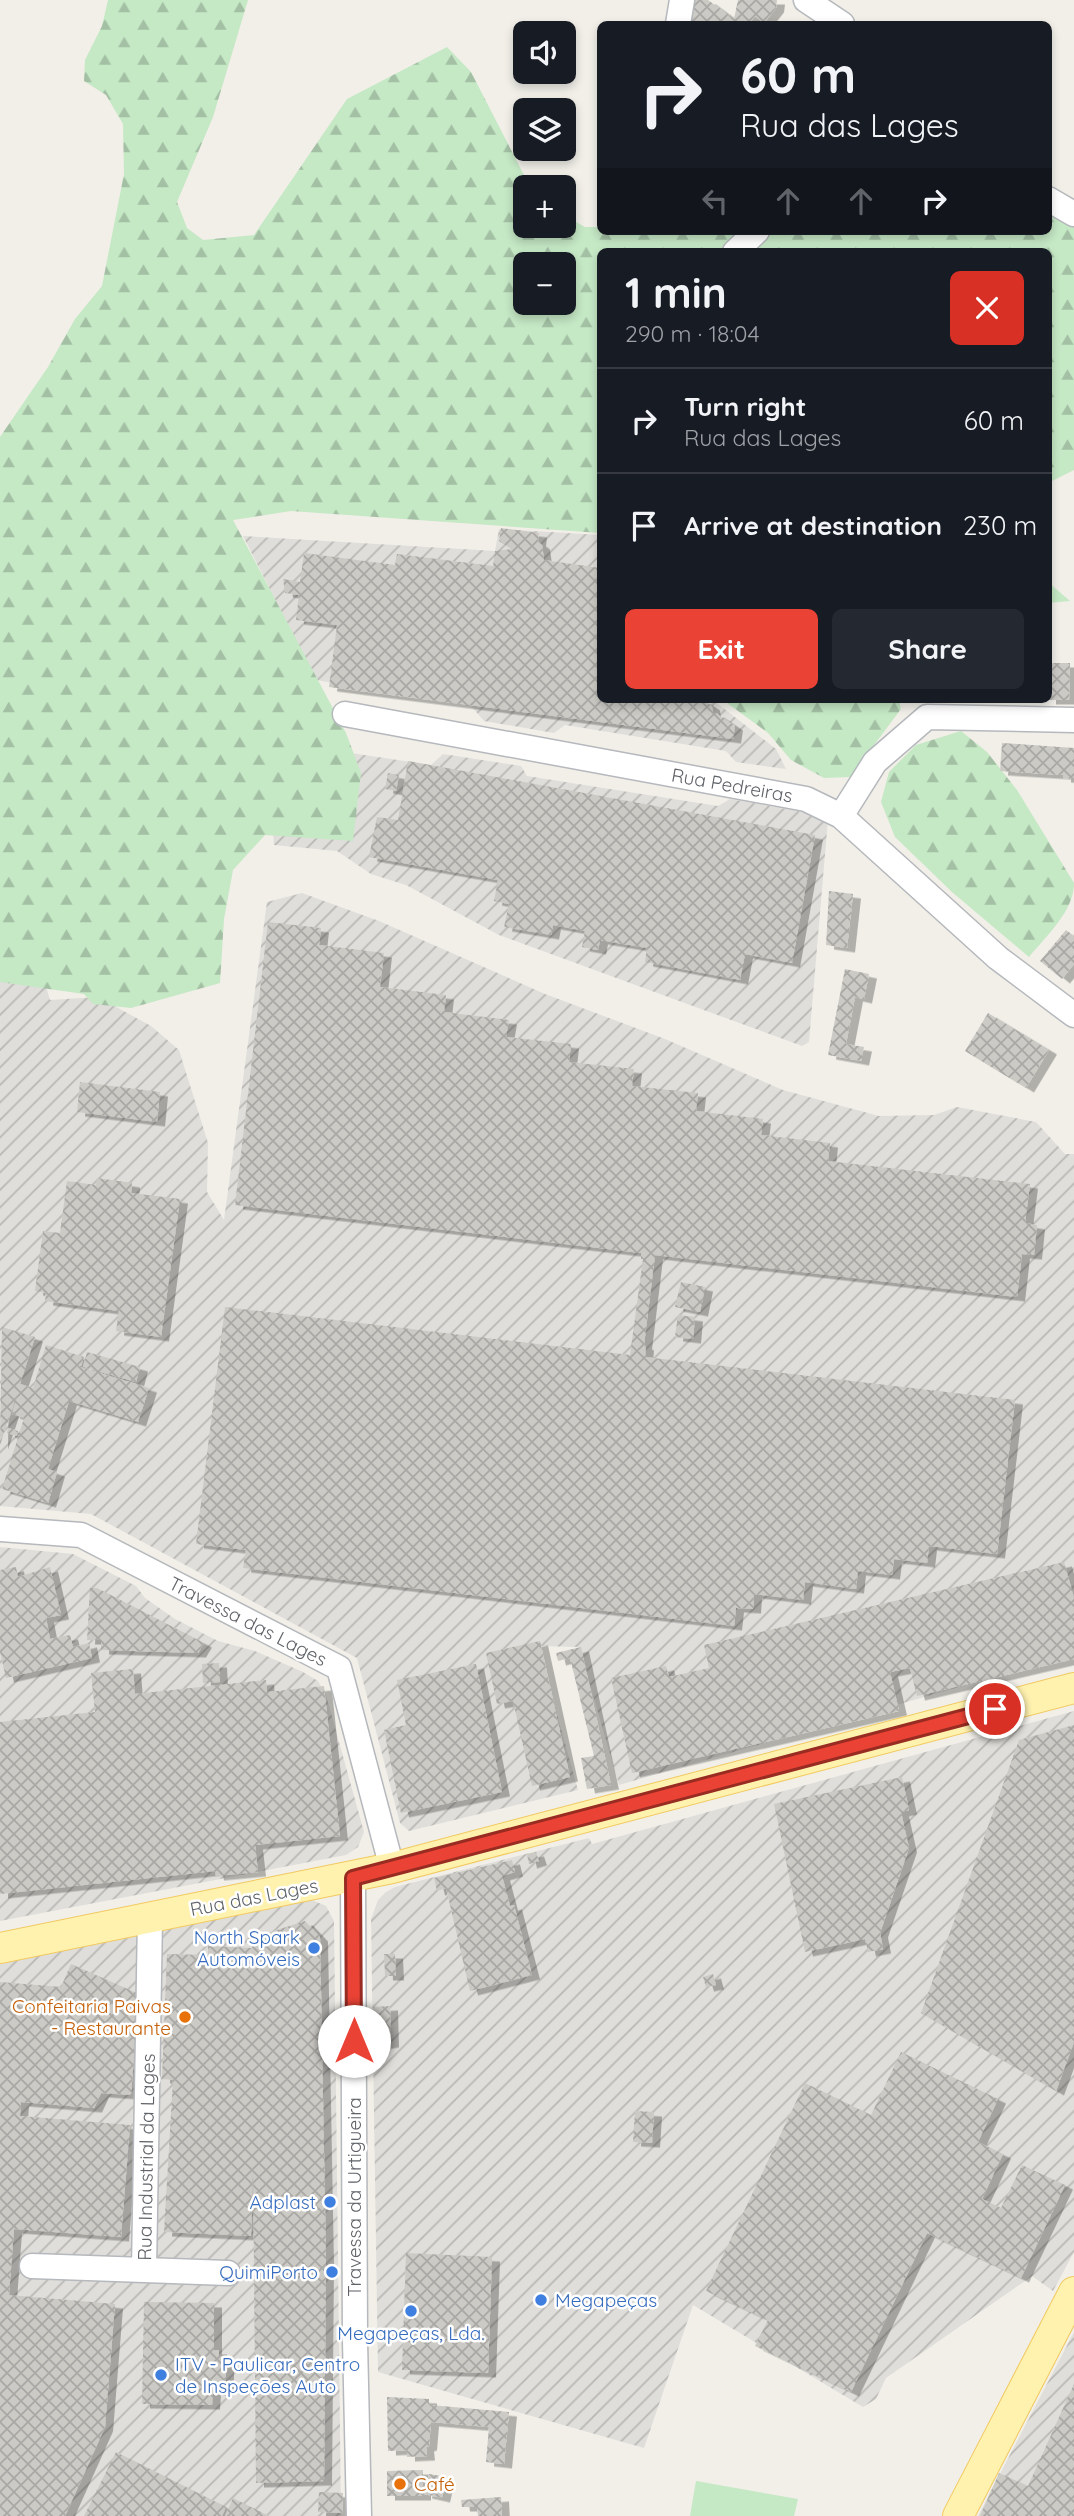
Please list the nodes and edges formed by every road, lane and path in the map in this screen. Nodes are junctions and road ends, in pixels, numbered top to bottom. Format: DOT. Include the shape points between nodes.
graph roads {
  1 [pos="682,0"];
  2 [pos="806,0"];
  3 [pos="678,21"];
  4 [pos="838,21"];
  5 [pos="1052,201"];
  6 [pos="1074,214"];
  7 [pos="753,235"];
  8 [pos="739,248"];
  9 [pos="345,713"];
  10 [pos="1074,720"];
  11 [pos="841,816"];
  12 [pos="1074,1015"];
  13 [pos="0,1529"];
  14 [pos="1074,1688"];
  15 [pos="391,1868"];
  16 [pos="353,1878"];
  17 [pos="150,1917"];
  18 [pos="0,1948"];
  19 [pos="32,2266"];
  20 [pos="144,2270"];
  21 [pos="228,2273"];
  22 [pos="1074,2292"];
  23 [pos="359,2516"];
  24 [pos="958,2516"];
  1 -- 3 [label="street"];
  2 -- 4 [label="street"];
  5 -- 6 [label="street"];
  7 -- 8 [label="street"];
  9 -- 11 [label="street, Rua Pedreiras" via="806,799"];
  10 -- 11 [label="street" via="927,717 876,762"];
  11 -- 12 [label="street, Rua Pedreiras" via="998,958"];
  13 -- 15 [label="street, Travessa das Lages" via="81,1535 339,1668"];
  14 -- 15 [label="main road, Rua das Lages"];
  15 -- 16 [label="main road, Rua das Lages"];
  16 -- 17 [label="main road, Rua das Lages"];
  16 -- 23 [label="street, Travessa da Urtigueira"];
  17 -- 18 [label="main road, Rua das Lages"];
  17 -- 20 [label="street, Rua Industrial da Lages"];
  19 -- 20 [label="street, Rua Industrial da Lages"];
  20 -- 21 [label="street, Rua Industrial da Lages"];
  22 -- 24 [label="main road"];
}
